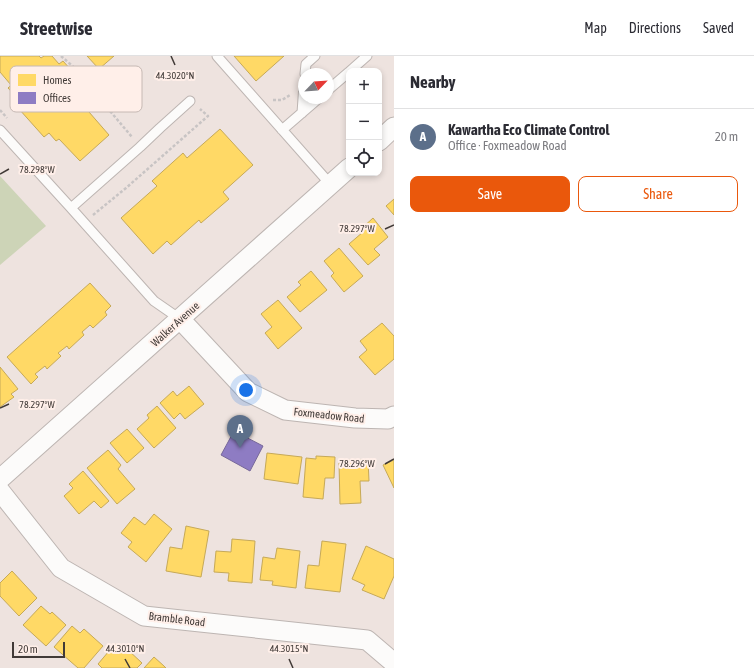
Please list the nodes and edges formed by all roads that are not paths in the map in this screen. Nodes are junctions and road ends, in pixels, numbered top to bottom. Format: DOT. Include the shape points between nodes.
graph roads {
  1 [pos="217,56"];
  2 [pos="315,56"];
  3 [pos="367,56"];
  4 [pos="306,68"];
  5 [pos="353,68"];
  6 [pos="346,74"];
  7 [pos="334,85"];
  8 [pos="190,101"];
  9 [pos="303,104"];
  10 [pos="312,104"];
  11 [pos="302,113"];
  12 [pos="394,127"];
  13 [pos="0,130"];
  14 [pos="282,130"];
  15 [pos="380,140"];
  16 [pos="346,171"];
  17 [pos="331,185"];
  18 [pos="71,208"];
  19 [pos="180,319"];
  20 [pos="394,416"];
  21 [pos="0,479"];
  22 [pos="0,491"];
  23 [pos="394,663"];
  1 -- 14 [label="lane"];
  2 -- 4 [label="lane" via="306,64"];
  3 -- 5 [label="lane"];
  6 -- 7 [label="lane"];
  8 -- 18 [label="lane"];
  9 -- 11 [label="lane"];
  10 -- 11 [label="lane"];
  11 -- 14 [label="lane"];
  12 -- 15 [label="street"];
  13 -- 18 [label="lane"];
  14 -- 17 [label="lane"];
  16 -- 17 [label="street, Walker Avenue"];
  17 -- 19 [label="street, Walker Avenue"];
  18 -- 19 [label="lane" via="154,301"];
  19 -- 20 [label="street, Foxmeadow Road" via="248,392 285,410 355,418 388,419"];
  19 -- 21 [label="street, Walker Avenue"];
  22 -- 23 [label="street, Bramble Road" via="61,568 144,616 367,640"];
}
